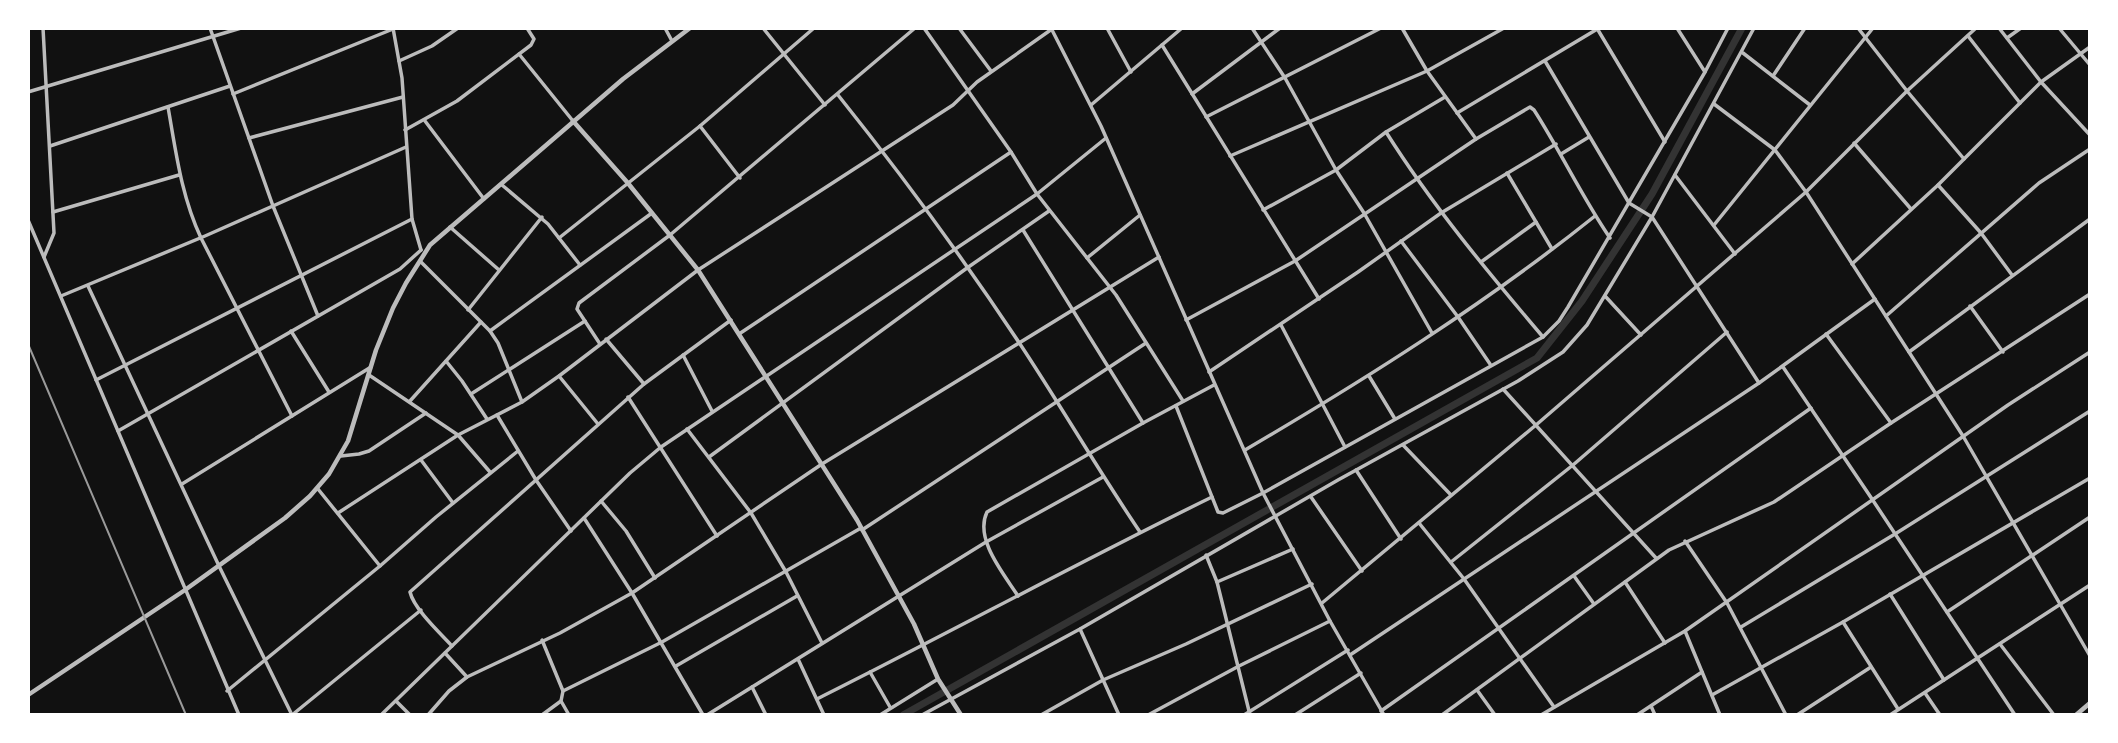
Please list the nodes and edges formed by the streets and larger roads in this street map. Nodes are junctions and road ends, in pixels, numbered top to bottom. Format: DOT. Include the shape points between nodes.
graph roads {
  1 [pos="43,28"];
  2 [pos="211,28"];
  3 [pos="241,28"];
  4 [pos="458,28"];
  5 [pos="527,28"];
  6 [pos="664,28"];
  7 [pos="690,28"];
  8 [pos="763,28"];
  9 [pos="814,28"];
  10 [pos="915,28"];
  11 [pos="924,28"];
  12 [pos="959,28"];
  13 [pos="1107,28"];
  14 [pos="1182,28"];
  15 [pos="1252,28"];
  16 [pos="1280,28"];
  17 [pos="1381,28"];
  18 [pos="1402,28"];
  19 [pos="1504,28"];
  20 [pos="1597,28"];
  21 [pos="1677,28"];
  22 [pos="1728,28"];
  23 [pos="1755,28"];
  24 [pos="1805,28"];
  25 [pos="1858,28"];
  26 [pos="1873,28"];
  27 [pos="1976,28"];
  28 [pos="1999,28"];
  29 [pos="2021,28"];
  30 [pos="2059,28"];
  31 [pos="393,29"];
  32 [pos="1052,29"];
  33 [pos="1864,36"];
  34 [pos="1968,36"];
  35 [pos="213,37"];
  36 [pos="2007,38"];
  37 [pos="673,42"];
  38 [pos="1262,42"];
  39 [pos="1162,45"];
  40 [pos="2090,47"];
  41 [pos="1742,52"];
  42 [pos="783,53"];
  43 [pos="519,54"];
  44 [pos="2080,54"];
  45 [pos="399,61"];
  46 [pos="1545,61"];
  47 [pos="2090,65"];
  48 [pos="991,71"];
  49 [pos="1427,71"];
  50 [pos="1131,72"];
  51 [pos="1705,72"];
  52 [pos="1773,76"];
  53 [pos="1285,78"];
  54 [pos="2041,82"];
  55 [pos="230,86"];
  56 [pos="47,87"];
  57 [pos="967,90"];
  58 [pos="1907,91"];
  59 [pos="28,92"];
  60 [pos="233,94"];
  61 [pos="1192,94"];
  62 [pos="838,95"];
  63 [pos="403,97"];
  64 [pos="1446,97"];
  65 [pos="1714,103"];
  66 [pos="2020,103"];
  67 [pos="825,105"];
  68 [pos="1090,105"];
  69 [pos="1810,105"];
  70 [pos="168,107"];
  71 [pos="1457,113"];
  72 [pos="1206,117"];
  73 [pos="425,121"];
  74 [pos="573,121"];
  75 [pos="1308,121"];
  76 [pos="700,126"];
  77 [pos="405,130"];
  78 [pos="1386,132"];
  79 [pos="2090,135"];
  80 [pos="1590,136"];
  81 [pos="248,138"];
  82 [pos="1106,138"];
  83 [pos="1476,139"];
  84 [pos="1665,142"];
  85 [pos="1854,143"];
  86 [pos="1556,144"];
  87 [pos="50,146"];
  88 [pos="406,147"];
  89 [pos="2090,149"];
  90 [pos="1775,150"];
  91 [pos="884,152"];
  92 [pos="1012,152"];
  93 [pos="1561,154"];
  94 [pos="1230,156"];
  95 [pos="1964,159"];
  96 [pos="1336,170"];
  97 [pos="1507,173"];
  98 [pos="179,175"];
  99 [pos="1675,175"];
  100 [pos="740,178"];
  101 [pos="1416,179"];
  102 [pos="627,182"];
  103 [pos="502,185"];
  104 [pos="1938,185"];
  105 [pos="1806,192"];
  106 [pos="1037,194"];
  107 [pos="484,199"];
  108 [pos="1629,203"];
  109 [pos="273,206"];
  110 [pos="927,209"];
  111 [pos="1911,209"];
  112 [pos="1263,210"];
  113 [pos="1049,211"];
  114 [pos="53,212"];
  115 [pos="652,213"];
  116 [pos="1364,213"];
  117 [pos="1441,213"];
  118 [pos="1140,215"];
  119 [pos="1595,216"];
  120 [pos="542,217"];
  121 [pos="1651,217"];
  122 [pos="412,219"];
  123 [pos="2090,219"];
  124 [pos="28,220"];
  125 [pos="1536,222"];
  126 [pos="1714,226"];
  127 [pos="450,227"];
  128 [pos="1023,230"];
  129 [pos="1981,233"];
  130 [pos="670,235"];
  131 [pos="201,238"];
  132 [pos="559,238"];
  133 [pos="1610,238"];
  134 [pos="1401,241"];
  135 [pos="956,250"];
  136 [pos="1552,250"];
  137 [pos="1386,252"];
  138 [pos="1735,254"];
  139 [pos="421,255"];
  140 [pos="44,257"];
  141 [pos="1159,257"];
  142 [pos="1087,258"];
  143 [pos="1295,261"];
  144 [pos="1480,262"];
  145 [pos="1852,264"];
  146 [pos="580,265"];
  147 [pos="967,268"];
  148 [pos="499,270"];
  149 [pos="698,270"];
  150 [pos="301,275"];
  151 [pos="2012,275"];
  152 [pos="88,286"];
  153 [pos="1109,286"];
  154 [pos="1697,287"];
  155 [pos="1501,288"];
  156 [pos="2090,294"];
  157 [pos="1605,296"];
  158 [pos="60,297"];
  159 [pos="1318,299"];
  160 [pos="1875,299"];
  161 [pos="1970,306"];
  162 [pos="238,309"];
  163 [pos="468,310"];
  164 [pos="1073,310"];
  165 [pos="318,316"];
  166 [pos="1886,316"];
  167 [pos="1458,317"];
  168 [pos="731,320"];
  169 [pos="1186,320"];
  170 [pos="585,321"];
  171 [pos="481,322"];
  172 [pos="1280,325"];
  173 [pos="291,331"];
  174 [pos="490,331"];
  175 [pos="1727,332"];
  176 [pos="1432,333"];
  177 [pos="739,334"];
  178 [pos="1826,334"];
  179 [pos="1642,335"];
  180 [pos="1543,337"];
  181 [pos="607,339"];
  182 [pos="1146,343"];
  183 [pos="600,344"];
  184 [pos="1020,344"];
  185 [pos="259,351"];
  186 [pos="1909,352"];
  187 [pos="2003,352"];
  188 [pos="2090,352"];
  189 [pos="683,355"];
  190 [pos="446,361"];
  191 [pos="1490,365"];
  192 [pos="124,366"];
  193 [pos="371,366"];
  194 [pos="1783,367"];
  195 [pos="1110,368"];
  196 [pos="509,370"];
  197 [pos="1209,372"];
  198 [pos="369,375"];
  199 [pos="559,376"];
  200 [pos="765,376"];
  201 [pos="1369,376"];
  202 [pos="96,380"];
  203 [pos="1759,383"];
  204 [pos="644,384"];
  205 [pos="1214,386"];
  206 [pos="1503,389"];
  207 [pos="329,392"];
  208 [pos="471,394"];
  209 [pos="1936,395"];
  210 [pos="628,397"];
  211 [pos="410,401"];
  212 [pos="1056,401"];
  213 [pos="1183,401"];
  214 [pos="522,402"];
  215 [pos="782,404"];
  216 [pos="1322,404"];
  217 [pos="1176,406"];
  218 [pos="1811,408"];
  219 [pos="712,411"];
  220 [pos="2090,411"];
  221 [pos="426,413"];
  222 [pos="150,415"];
  223 [pos="497,415"];
  224 [pos="292,416"];
  225 [pos="1396,419"];
  226 [pos="488,420"];
  227 [pos="1143,423"];
  228 [pos="1891,423"];
  229 [pos="598,424"];
  230 [pos="1536,425"];
  231 [pos="687,429"];
  232 [pos="118,431"];
  233 [pos="458,435"];
  234 [pos="1962,436"];
  235 [pos="1403,445"];
  236 [pos="661,447"];
  237 [pos="1345,448"];
  238 [pos="519,451"];
  239 [pos="1244,451"];
  240 [pos="1089,454"];
  241 [pos="341,456"];
  242 [pos="1844,456"];
  243 [pos="709,457"];
  244 [pos="421,460"];
  245 [pos="822,464"];
  246 [pos="1573,465"];
  247 [pos="1356,470"];
  248 [pos="491,472"];
  249 [pos="1103,477"];
  250 [pos="1985,477"];
  251 [pos="2090,478"];
  252 [pos="536,480"];
  253 [pos="182,484"];
  254 [pos="318,489"];
  255 [pos="1596,491"];
  256 [pos="1264,494"];
  257 [pos="1451,495"];
  258 [pos="1212,497"];
  259 [pos="1311,497"];
  260 [pos="1872,499"];
  261 [pos="601,501"];
  262 [pos="453,503"];
  263 [pos="338,513"];
  264 [pos="751,513"];
  265 [pos="1275,516"];
  266 [pos="2090,517"];
  267 [pos="584,518"];
  268 [pos="2013,522"];
  269 [pos="1419,523"];
  270 [pos="862,529"];
  271 [pos="571,531"];
  272 [pos="1140,533"];
  273 [pos="1634,534"];
  274 [pos="1895,534"];
  275 [pos="717,536"];
  276 [pos="1401,539"];
  277 [pos="1685,541"];
  278 [pos="986,542"];
  279 [pos="1293,548"];
  280 [pos="2031,554"];
  281 [pos="1206,555"];
  282 [pos="1656,558"];
  283 [pos="1451,562"];
  284 [pos="219,566"];
  285 [pos="380,566"];
  286 [pos="1362,571"];
  287 [pos="786,572"];
  288 [pos="1574,576"];
  289 [pos="1922,576"];
  290 [pos="654,578"];
  291 [pos="1464,579"];
  292 [pos="1217,582"];
  293 [pos="1625,582"];
  294 [pos="1312,584"];
  295 [pos="2090,584"];
  296 [pos="185,590"];
  297 [pos="632,593"];
  298 [pos="1890,594"];
  299 [pos="797,596"];
  300 [pos="899,596"];
  301 [pos="1018,596"];
  302 [pos="1322,603"];
  303 [pos="1727,603"];
  304 [pos="1594,604"];
  305 [pos="2060,604"];
  306 [pos="421,610"];
  307 [pos="1947,612"];
  308 [pos="1330,621"];
  309 [pos="1843,622"];
  310 [pos="1227,625"];
  311 [pos="1741,627"];
  312 [pos="1499,628"];
  313 [pos="1080,629"];
  314 [pos="1685,631"];
  315 [pos="542,640"];
  316 [pos="662,642"];
  317 [pos="822,643"];
  318 [pos="1665,643"];
  319 [pos="2000,644"];
  320 [pos="924,645"];
  321 [pos="452,646"];
  322 [pos="445,653"];
  323 [pos="1349,653"];
  324 [pos="2090,656"];
  325 [pos="1977,658"];
  326 [pos="798,659"];
  327 [pos="1520,659"];
  328 [pos="267,660"];
  329 [pos="676,666"];
  330 [pos="1239,666"];
  331 [pos="1762,667"];
  332 [pos="1871,667"];
  333 [pos="870,672"];
  334 [pos="1702,672"];
  335 [pos="1360,673"];
  336 [pos="467,677"];
  337 [pos="939,680"];
  338 [pos="1103,680"];
  339 [pos="1944,680"];
  340 [pos="752,687"];
  341 [pos="1477,690"];
  342 [pos="227,691"];
  343 [pos="563,691"];
  344 [pos="1925,693"];
  345 [pos="28,695"];
  346 [pos="1712,695"];
  347 [pos="817,699"];
  348 [pos="950,699"];
  349 [pos="396,701"];
  350 [pos="561,701"];
  351 [pos="2089,705"];
  352 [pos="1651,706"];
  353 [pos="890,707"];
  354 [pos="1554,707"];
  355 [pos="1898,710"];
  356 [pos="1250,713"];
  357 [pos="1383,713"];
  358 [pos="239,715"];
  359 [pos="292,715"];
  360 [pos="381,715"];
  361 [pos="410,715"];
  362 [pos="428,715"];
  363 [pos="541,715"];
  364 [pos="569,715"];
  365 [pos="705,715"];
  366 [pos="765,715"];
  367 [pos="824,715"];
  368 [pos="880,715"];
  369 [pos="922,715"];
  370 [pos="961,715"];
  371 [pos="1041,715"];
  372 [pos="1119,715"];
  373 [pos="1148,715"];
  374 [pos="1244,715"];
  375 [pos="1295,715"];
  376 [pos="1442,715"];
  377 [pos="1495,715"];
  378 [pos="1541,715"];
  379 [pos="1637,715"];
  380 [pos="1656,715"];
  381 [pos="1720,715"];
  382 [pos="1786,715"];
  383 [pos="1797,715"];
  384 [pos="1890,715"];
  385 [pos="1940,715"];
  386 [pos="2015,715"];
  387 [pos="2054,715"];
  388 [pos="2076,715"];
  1 -- 56 [label="street"];
  2 -- 35 [label="street"];
  3 -- 35 [label="street"];
  4 -- 45 [label="street"];
  5 -- 43 [label="street" via="533,43"];
  6 -- 37 [label="street"];
  7 -- 37 [label="street"];
  8 -- 42 [label="street"];
  9 -- 42 [label="street"];
  10 -- 62 [label="street"];
  11 -- 57 [label="street"];
  12 -- 48 [label="street"];
  13 -- 50 [label="street"];
  14 -- 39 [label="street"];
  15 -- 38 [label="street"];
  16 -- 38 [label="street"];
  17 -- 53 [label="street"];
  18 -- 49 [label="street"];
  19 -- 49 [label="street"];
  20 -- 46 [label="street"];
  20 -- 84 [label="street"];
  21 -- 51 [label="street"];
  22 -- 51 [label="street"];
  23 -- 41 [label="street"];
  24 -- 52 [label="street"];
  25 -- 33 [label="street"];
  26 -- 33 [label="street"];
  27 -- 34 [label="street"];
  28 -- 36 [label="street"];
  29 -- 36 [label="street"];
  30 -- 44 [label="street"];
  31 -- 45 [label="street"];
  31 -- 60 [label="street"];
  32 -- 48 [label="street"];
  32 -- 68 [label="street"];
  33 -- 58 [label="street"];
  33 -- 69 [label="street"];
  34 -- 58 [label="street"];
  34 -- 66 [label="street"];
  35 -- 55 [label="street"];
  35 -- 56 [label="street"];
  36 -- 54 [label="street"];
  37 -- 74 [label="street"];
  38 -- 53 [label="street"];
  38 -- 61 [label="street"];
  39 -- 50 [label="street"];
  39 -- 61 [label="street"];
  40 -- 44 [label="street"];
  41 -- 52 [label="street"];
  41 -- 65 [label="street"];
  42 -- 67 [label="street"];
  42 -- 76 [label="street"];
  43 -- 73 [label="street"];
  43 -- 74 [label="street"];
  44 -- 47 [label="street"];
  44 -- 54 [label="street"];
  45 -- 63 [label="street"];
  46 -- 71 [label="street"];
  46 -- 80 [label="street"];
  48 -- 57 [label="street"];
  49 -- 64 [label="street"];
  49 -- 75 [label="street"];
  50 -- 68 [label="street"];
  51 -- 84 [label="street"];
  52 -- 69 [label="street"];
  53 -- 72 [label="street"];
  53 -- 75 [label="street"];
  54 -- 66 [label="street"];
  54 -- 79 [label="street"];
  55 -- 60 [label="street"];
  55 -- 70 [label="street"];
  56 -- 59 [label="street"];
  56 -- 87 [label="street"];
  57 -- 91 [label="street" via="953,105"];
  57 -- 92 [label="street"];
  58 -- 85 [label="street"];
  58 -- 95 [label="street"];
  60 -- 81 [label="street"];
  61 -- 72 [label="street"];
  62 -- 67 [label="street"];
  62 -- 91 [label="street"];
  63 -- 77 [label="street"];
  63 -- 81 [label="street"];
  64 -- 71 [label="street"];
  64 -- 78 [label="street"];
  65 -- 90 [label="street"];
  65 -- 99 [label="street"];
  66 -- 95 [label="street"];
  67 -- 100 [label="street"];
  68 -- 82 [label="street"];
  69 -- 90 [label="street"];
  70 -- 87 [label="street"];
  70 -- 98 [label="street"];
  71 -- 83 [label="street"];
  72 -- 94 [label="street"];
  73 -- 77 [label="street"];
  73 -- 107 [label="street"];
  74 -- 102 [label="street"];
  74 -- 103 [label="street"];
  75 -- 94 [label="street"];
  75 -- 96 [label="street"];
  76 -- 100 [label="street"];
  76 -- 102 [label="street"];
  77 -- 88 [label="street"];
  78 -- 96 [label="street"];
  78 -- 101 [label="street"];
  80 -- 93 [label="street"];
  80 -- 108 [label="street"];
  81 -- 109 [label="street"];
  82 -- 106 [label="street"];
  82 -- 118 [label="street"];
  83 -- 86 [label="street" via="1530,107"];
  83 -- 101 [label="street"];
  84 -- 108 [label="street"];
  85 -- 105 [label="street"];
  85 -- 111 [label="street"];
  86 -- 93 [label="street"];
  86 -- 97 [label="street"];
  87 -- 114 [label="street"];
  88 -- 109 [label="street"];
  88 -- 122 [label="street"];
  89 -- 129 [label="street" via="2039,183"];
  90 -- 105 [label="street"];
  90 -- 126 [label="street"];
  91 -- 110 [label="street"];
  91 -- 149 [label="street"];
  92 -- 106 [label="street"];
  92 -- 110 [label="street"];
  93 -- 119 [label="street"];
  94 -- 112 [label="street"];
  95 -- 104 [label="street"];
  96 -- 112 [label="street"];
  96 -- 116 [label="street"];
  97 -- 117 [label="street"];
  97 -- 125 [label="street"];
  98 -- 114 [label="street"];
  98 -- 131 [label="street"];
  99 -- 121 [label="street"];
  99 -- 126 [label="street"];
  100 -- 130 [label="street"];
  101 -- 116 [label="street"];
  101 -- 117 [label="street"];
  102 -- 115 [label="street"];
  102 -- 132 [label="street"];
  103 -- 107 [label="street"];
  103 -- 120 [label="street"];
  104 -- 111 [label="street"];
  104 -- 129 [label="street"];
  105 -- 138 [label="street"];
  105 -- 145 [label="street"];
  106 -- 113 [label="street"];
  106 -- 135 [label="street"];
  107 -- 127 [label="street"];
  108 -- 121 [label="street"];
  108 -- 133 [label="street"];
  109 -- 131 [label="street"];
  109 -- 150 [label="street"];
  110 -- 135 [label="street"];
  110 -- 177 [label="street"];
  111 -- 145 [label="street"];
  112 -- 143 [label="street"];
  113 -- 128 [label="street"];
  113 -- 142 [label="street"];
  114 -- 140 [label="street" via="54,233"];
  115 -- 130 [label="street"];
  115 -- 146 [label="street"];
  116 -- 137 [label="street"];
  116 -- 143 [label="street"];
  117 -- 134 [label="street"];
  117 -- 144 [label="street"];
  118 -- 141 [label="street"];
  118 -- 142 [label="street"];
  119 -- 133 [label="street"];
  119 -- 136 [label="street"];
  120 -- 132 [label="street"];
  120 -- 148 [label="street"];
  121 -- 154 [label="street"];
  121 -- 157 [label="street"];
  122 -- 139 [label="street"];
  122 -- 150 [label="street"];
  123 -- 151 [label="street"];
  124 -- 140 [label="street"];
  125 -- 136 [label="street"];
  125 -- 144 [label="street"];
  126 -- 138 [label="street"];
  127 -- 139 [label="street"];
  127 -- 148 [label="street"];
  128 -- 147 [label="street"];
  128 -- 164 [label="street"];
  129 -- 151 [label="street"];
  129 -- 166 [label="street"];
  130 -- 149 [label="street"];
  130 -- 170 [label="street" via="577,305"];
  131 -- 152 [label="street"];
  131 -- 162 [label="street"];
  132 -- 146 [label="street"];
  133 -- 180 [label="street" via="1564,315"];
  134 -- 137 [label="street"];
  134 -- 167 [label="street"];
  135 -- 147 [label="street"];
  135 -- 200 [label="street"];
  136 -- 155 [label="street"];
  137 -- 159 [label="street"];
  137 -- 176 [label="street"];
  138 -- 154 [label="street"];
  139 -- 163 [label="street"];
  139 -- 165 [label="street"];
  139 -- 193 [label="street" via="393,308"];
  140 -- 158 [label="street"];
  141 -- 153 [label="street"];
  141 -- 169 [label="street"];
  142 -- 153 [label="street"];
  143 -- 159 [label="street"];
  143 -- 169 [label="street"];
  144 -- 155 [label="street"];
  145 -- 160 [label="street"];
  146 -- 174 [label="street"];
  147 -- 184 [label="street"];
  147 -- 215 [label="street"];
  148 -- 163 [label="street"];
  149 -- 168 [label="street"];
  149 -- 181 [label="street"];
  150 -- 162 [label="street"];
  150 -- 165 [label="street"];
  151 -- 161 [label="street"];
  152 -- 158 [label="street"];
  152 -- 192 [label="street"];
  153 -- 164 [label="street"];
  153 -- 182 [label="street"];
  154 -- 175 [label="street"];
  154 -- 179 [label="street"];
  155 -- 167 [label="street"];
  155 -- 180 [label="street"];
  156 -- 187 [label="street"];
  157 -- 179 [label="street"];
  157 -- 206 [label="street" via="1563,352"];
  158 -- 202 [label="street"];
  159 -- 172 [label="street"];
  160 -- 166 [label="street"];
  160 -- 178 [label="street"];
  161 -- 186 [label="street"];
  161 -- 187 [label="street"];
  162 -- 185 [label="street"];
  162 -- 192 [label="street"];
  163 -- 171 [label="street"];
  164 -- 184 [label="street"];
  164 -- 195 [label="street"];
  165 -- 173 [label="street"];
  166 -- 186 [label="street"];
  167 -- 176 [label="street"];
  167 -- 191 [label="street"];
  168 -- 177 [label="street"];
  168 -- 189 [label="street"];
  169 -- 197 [label="street"];
  170 -- 183 [label="street"];
  170 -- 196 [label="street"];
  171 -- 174 [label="street"];
  171 -- 190 [label="street"];
  172 -- 197 [label="street"];
  172 -- 216 [label="street"];
  173 -- 185 [label="street"];
  173 -- 207 [label="street"];
  174 -- 196 [label="street"];
  175 -- 203 [label="street"];
  175 -- 246 [label="street"];
  176 -- 201 [label="street"];
  177 -- 200 [label="street"];
  178 -- 194 [label="street"];
  178 -- 228 [label="street"];
  179 -- 230 [label="street"];
  180 -- 191 [label="street"];
  181 -- 183 [label="street"];
  181 -- 204 [label="street"];
  182 -- 195 [label="street"];
  182 -- 213 [label="street"];
  183 -- 199 [label="street"];
  184 -- 212 [label="street"];
  184 -- 245 [label="street"];
  185 -- 222 [label="street"];
  185 -- 224 [label="street"];
  186 -- 209 [label="street"];
  187 -- 209 [label="street"];
  188 -- 234 [label="street"];
  189 -- 204 [label="street"];
  189 -- 219 [label="street"];
  190 -- 208 [label="street"];
  190 -- 211 [label="street"];
  191 -- 225 [label="street"];
  192 -- 202 [label="street"];
  192 -- 222 [label="street"];
  193 -- 198 [label="street"];
  193 -- 207 [label="street"];
  194 -- 203 [label="street"];
  194 -- 218 [label="street"];
  195 -- 212 [label="street"];
  195 -- 227 [label="street"];
  196 -- 208 [label="street"];
  196 -- 214 [label="street"];
  197 -- 205 [label="street"];
  198 -- 211 [label="street"];
  198 -- 241 [label="street"];
  199 -- 214 [label="street"];
  199 -- 229 [label="street"];
  200 -- 215 [label="street"];
  200 -- 219 [label="street"];
  201 -- 216 [label="street"];
  201 -- 225 [label="street"];
  202 -- 232 [label="street"];
  203 -- 255 [label="street"];
  204 -- 210 [label="street"];
  205 -- 213 [label="street"];
  205 -- 239 [label="street"];
  206 -- 230 [label="street"];
  206 -- 235 [label="street"];
  207 -- 224 [label="street"];
  208 -- 226 [label="street"];
  209 -- 228 [label="street"];
  209 -- 234 [label="street"];
  210 -- 229 [label="street"];
  210 -- 236 [label="street"];
  211 -- 221 [label="street"];
  212 -- 240 [label="street"];
  212 -- 270 [label="street"];
  213 -- 217 [label="street"];
  214 -- 223 [label="street"];
  215 -- 243 [label="street"];
  215 -- 245 [label="street"];
  216 -- 237 [label="street"];
  216 -- 239 [label="street"];
  217 -- 227 [label="street"];
  217 -- 258 [label="street"];
  218 -- 242 [label="street"];
  218 -- 273 [label="street"];
  219 -- 231 [label="street"];
  220 -- 250 [label="street"];
  221 -- 233 [label="street"];
  221 -- 241 [label="street" via="369,451"];
  222 -- 232 [label="street"];
  222 -- 253 [label="street"];
  223 -- 226 [label="street"];
  223 -- 238 [label="street"];
  224 -- 253 [label="street"];
  225 -- 237 [label="street"];
  226 -- 233 [label="street"];
  227 -- 240 [label="street"];
  228 -- 242 [label="street"];
  229 -- 252 [label="street"];
  230 -- 246 [label="street"];
  230 -- 257 [label="street"];
  231 -- 236 [label="street"];
  231 -- 243 [label="street"];
  232 -- 296 [label="street"];
  233 -- 244 [label="street"];
  233 -- 248 [label="street"];
  234 -- 250 [label="street"];
  234 -- 260 [label="street"];
  235 -- 247 [label="street"];
  235 -- 257 [label="street"];
  236 -- 261 [label="street"];
  236 -- 275 [label="street"];
  237 -- 256 [label="street"];
  238 -- 248 [label="street"];
  238 -- 252 [label="street"];
  239 -- 256 [label="street"];
  240 -- 249 [label="street"];
  240 -- 278 [label="street" via="987,512"];
  241 -- 254 [label="street"];
  242 -- 260 [label="street"];
  242 -- 277 [label="street" via="1769,505"];
  243 -- 264 [label="street"];
  244 -- 262 [label="street"];
  244 -- 263 [label="street"];
  245 -- 264 [label="street"];
  245 -- 270 [label="street"];
  246 -- 255 [label="street"];
  246 -- 283 [label="street"];
  247 -- 259 [label="street"];
  247 -- 276 [label="street"];
  248 -- 262 [label="street"];
  249 -- 272 [label="street"];
  249 -- 278 [label="street"];
  250 -- 268 [label="street"];
  250 -- 274 [label="street"];
  251 -- 268 [label="street"];
  252 -- 271 [label="street"];
  252 -- 306 [label="street" via="410,592"];
  253 -- 284 [label="street"];
  254 -- 263 [label="street"];
  254 -- 284 [label="street"];
  255 -- 273 [label="street"];
  255 -- 291 [label="street"];
  256 -- 258 [label="street" via="1222,514"];
  256 -- 265 [label="street"];
  257 -- 269 [label="street"];
  258 -- 272 [label="street"];
  259 -- 265 [label="street"];
  259 -- 286 [label="street"];
  260 -- 274 [label="street"];
  260 -- 303 [label="street"];
  261 -- 267 [label="street"];
  261 -- 290 [label="street" via="634,541"];
  262 -- 285 [label="street"];
  263 -- 285 [label="street"];
  264 -- 275 [label="street"];
  264 -- 287 [label="street"];
  265 -- 279 [label="street"];
  265 -- 281 [label="street"];
  266 -- 280 [label="street"];
  267 -- 271 [label="street"];
  267 -- 297 [label="street"];
  268 -- 280 [label="street"];
  268 -- 289 [label="street"];
  269 -- 276 [label="street"];
  269 -- 283 [label="street"];
  270 -- 287 [label="street"];
  270 -- 300 [label="street"];
  271 -- 321 [label="street"];
  272 -- 301 [label="street"];
  273 -- 282 [label="street"];
  273 -- 288 [label="street"];
  274 -- 289 [label="street"];
  274 -- 311 [label="street"];
  275 -- 290 [label="street"];
  276 -- 286 [label="street"];
  277 -- 282 [label="street"];
  277 -- 303 [label="street"];
  278 -- 300 [label="street"];
  278 -- 301 [label="street"];
  279 -- 292 [label="street"];
  279 -- 294 [label="street"];
  280 -- 305 [label="street"];
  280 -- 307 [label="street"];
  281 -- 292 [label="street"];
  281 -- 313 [label="street"];
  282 -- 293 [label="street"];
  283 -- 291 [label="street"];
  284 -- 296 [label="street"];
  284 -- 328 [label="street"];
  285 -- 328 [label="street"];
  286 -- 302 [label="street"];
  287 -- 299 [label="street"];
  287 -- 316 [label="street"];
  288 -- 304 [label="street"];
  288 -- 312 [label="street"];
  289 -- 298 [label="street"];
  289 -- 307 [label="street"];
  290 -- 297 [label="street"];
  291 -- 312 [label="street"];
  291 -- 323 [label="street"];
  292 -- 310 [label="street"];
  293 -- 304 [label="street"];
  293 -- 318 [label="street"];
  294 -- 302 [label="street"];
  294 -- 310 [label="street"];
  295 -- 305 [label="street"];
  296 -- 342 [label="street"];
  296 -- 345 [label="street"];
  297 -- 315 [label="street"];
  297 -- 316 [label="street"];
  298 -- 309 [label="street"];
  298 -- 339 [label="street"];
  299 -- 317 [label="street"];
  299 -- 329 [label="street"];
  300 -- 317 [label="street"];
  300 -- 320 [label="street"];
  301 -- 320 [label="street"];
  302 -- 308 [label="street"];
  303 -- 311 [label="street"];
  303 -- 314 [label="street"];
  304 -- 327 [label="street"];
  305 -- 319 [label="street"];
  305 -- 324 [label="street"];
  306 -- 321 [label="street"];
  306 -- 359 [label="street"];
  307 -- 325 [label="street"];
  308 -- 323 [label="street"];
  308 -- 330 [label="street"];
  309 -- 331 [label="street"];
  309 -- 332 [label="street"];
  310 -- 330 [label="street"];
  310 -- 338 [label="street"];
  311 -- 331 [label="street"];
  312 -- 327 [label="street"];
  312 -- 357 [label="street"];
  313 -- 338 [label="street"];
  313 -- 348 [label="street"];
  314 -- 318 [label="street"];
  314 -- 334 [label="street"];
  315 -- 336 [label="street"];
  315 -- 343 [label="street"];
  316 -- 329 [label="street"];
  316 -- 343 [label="street"];
  317 -- 326 [label="street"];
  318 -- 354 [label="street"];
  319 -- 325 [label="street"];
  319 -- 387 [label="street"];
  320 -- 333 [label="street"];
  320 -- 337 [label="street"];
  321 -- 322 [label="street"];
  322 -- 336 [label="street"];
  322 -- 349 [label="street"];
  323 -- 335 [label="street"];
  323 -- 356 [label="street"];
  325 -- 339 [label="street"];
  325 -- 386 [label="street"];
  326 -- 340 [label="street"];
  326 -- 347 [label="street"];
  327 -- 341 [label="street"];
  327 -- 354 [label="street"];
  328 -- 342 [label="street"];
  328 -- 359 [label="street"];
  329 -- 365 [label="street"];
  330 -- 356 [label="street"];
  330 -- 373 [label="street"];
  331 -- 346 [label="street"];
  331 -- 382 [label="street"];
  332 -- 355 [label="street"];
  332 -- 383 [label="street"];
  333 -- 347 [label="street"];
  333 -- 353 [label="street"];
  334 -- 346 [label="street"];
  334 -- 352 [label="street"];
  335 -- 357 [label="street"];
  335 -- 375 [label="street"];
  336 -- 362 [label="street"];
  337 -- 348 [label="street"];
  337 -- 353 [label="street"];
  338 -- 371 [label="street"];
  338 -- 372 [label="street"];
  339 -- 344 [label="street"];
  340 -- 365 [label="street"];
  340 -- 366 [label="street"];
  341 -- 376 [label="street"];
  341 -- 377 [label="street"];
  342 -- 358 [label="street"];
  343 -- 350 [label="street"];
  344 -- 355 [label="street"];
  344 -- 385 [label="street"];
  346 -- 381 [label="street"];
  347 -- 367 [label="street"];
  348 -- 369 [label="street"];
  348 -- 370 [label="street"];
  349 -- 360 [label="street"];
  349 -- 361 [label="street"];
  350 -- 363 [label="street"];
  350 -- 364 [label="street"];
  351 -- 388 [label="street"];
  352 -- 379 [label="street"];
  352 -- 380 [label="street"];
  353 -- 368 [label="street"];
  354 -- 378 [label="street"];
  355 -- 384 [label="street"];
  356 -- 374 [label="street"];
}
